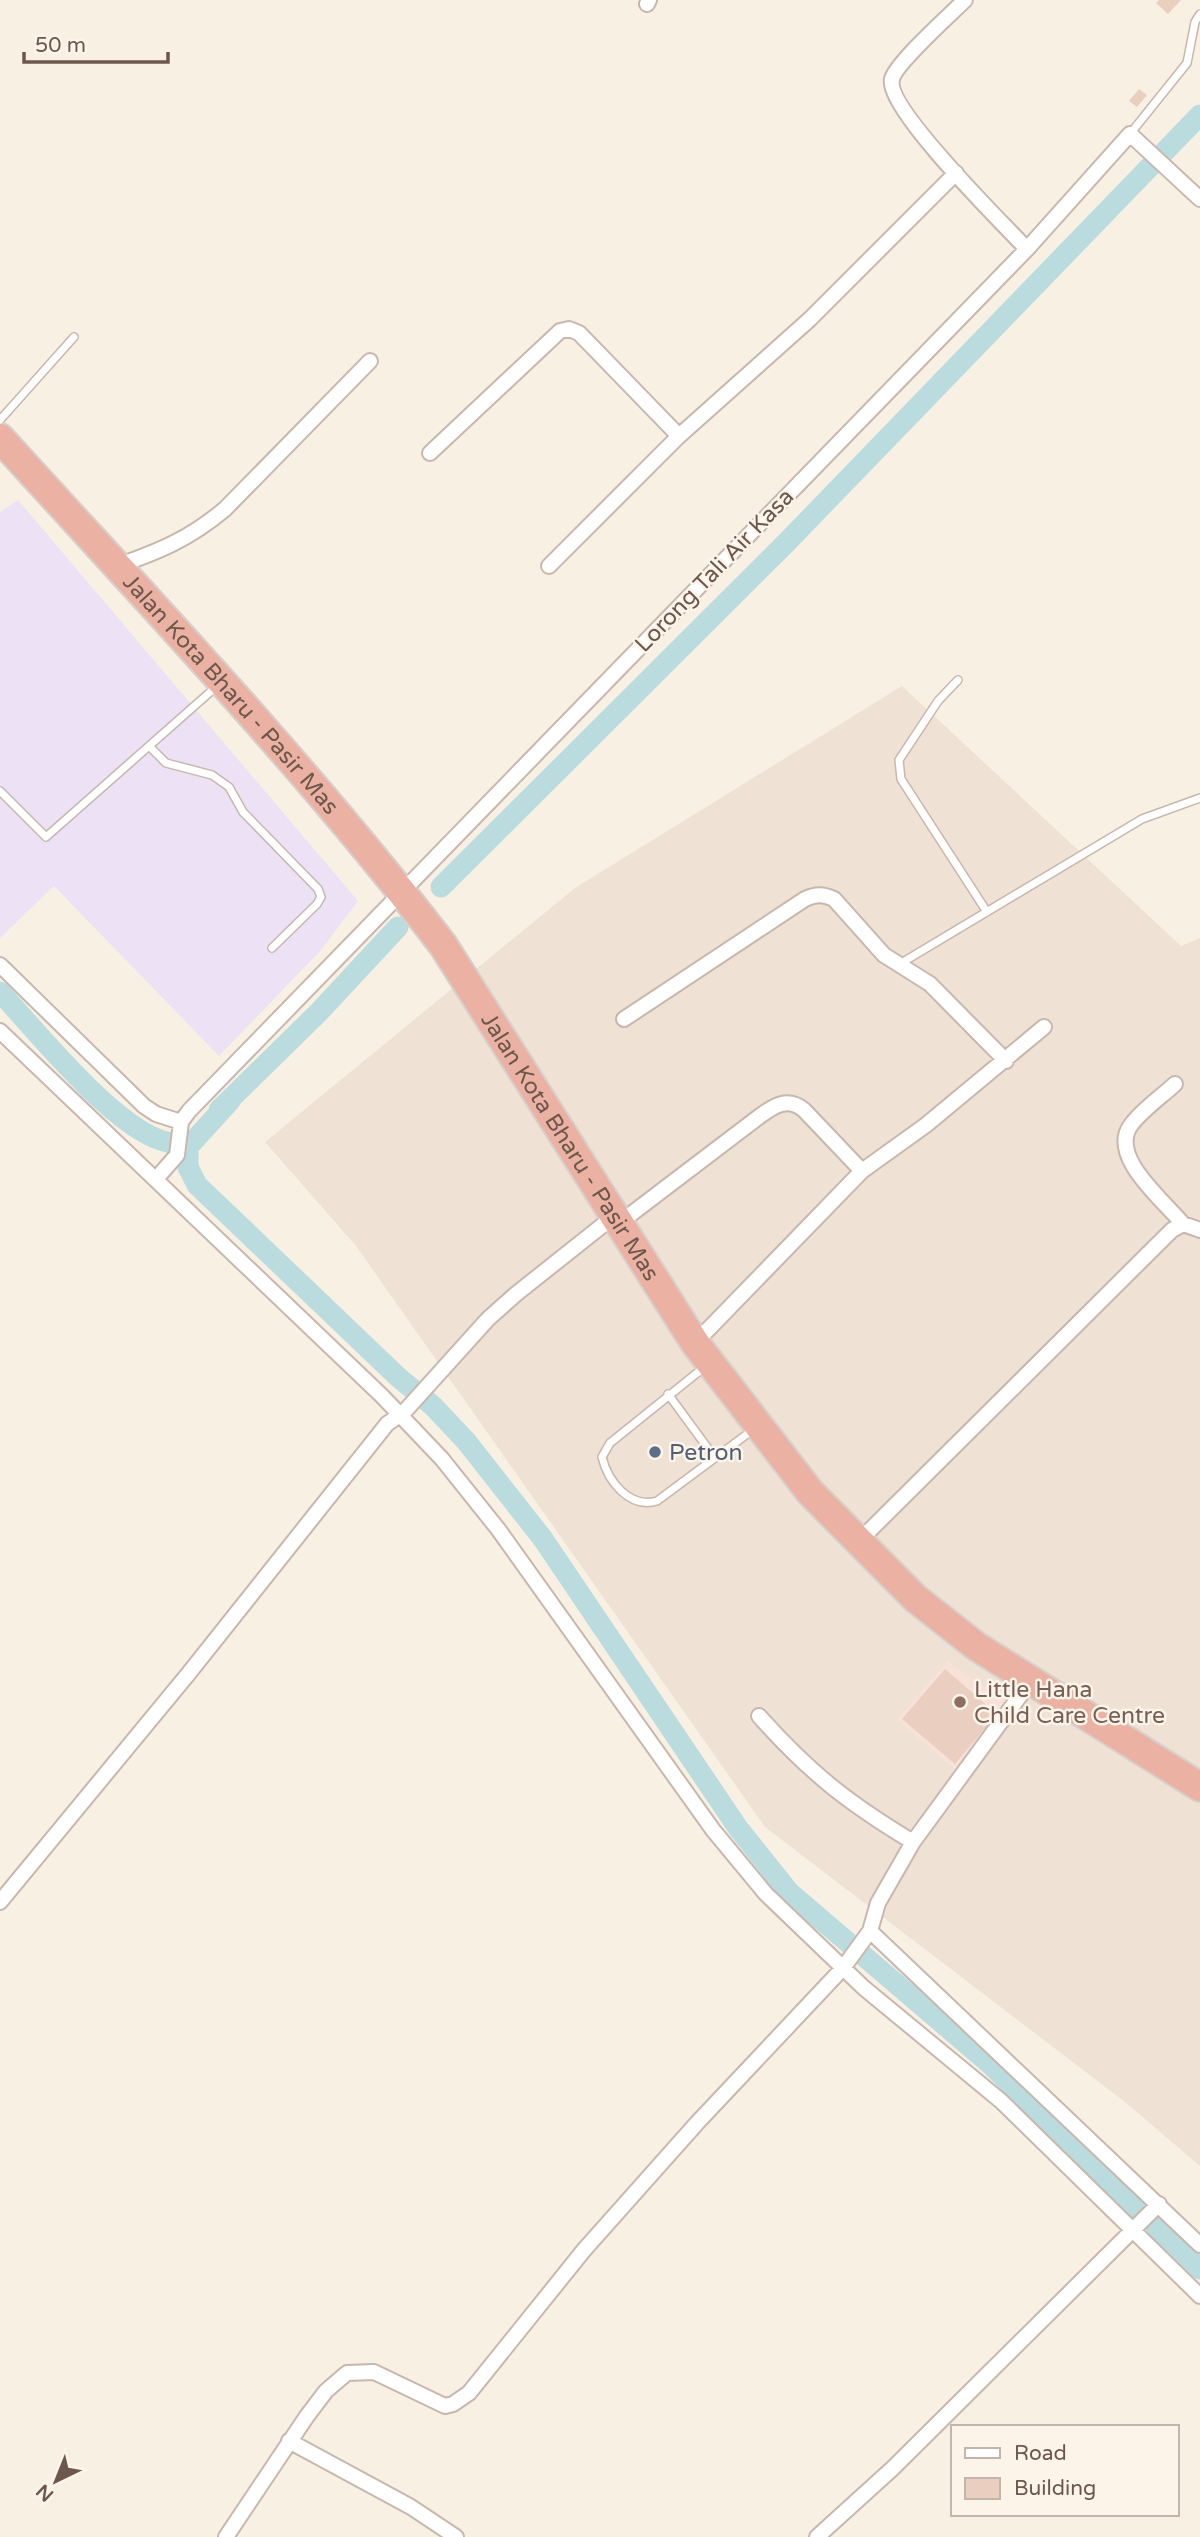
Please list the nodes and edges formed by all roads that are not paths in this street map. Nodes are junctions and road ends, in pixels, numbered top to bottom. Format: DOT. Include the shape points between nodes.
graph roads {
  1 [pos="965,0"];
  2 [pos="1200,14"];
  3 [pos="1130,134"];
  4 [pos="956,173"];
  5 [pos="1200,200"];
  6 [pos="1027,249"];
  7 [pos="74,337"];
  8 [pos="370,361"];
  9 [pos="0,421"];
  10 [pos="679,436"];
  11 [pos="0,438"];
  12 [pos="430,453"];
  13 [pos="117,566"];
  14 [pos="549,566"];
  15 [pos="958,680"];
  16 [pos="220,683"];
  17 [pos="149,746"];
  18 [pos="0,791"];
  19 [pos="1200,798"];
  20 [pos="404,893"];
  21 [pos="987,912"];
  22 [pos="272,948"];
  23 [pos="0,965"];
  24 [pos="898,965"];
  25 [pos="624,1019"];
  26 [pos="1044,1027"];
  27 [pos="0,1031"];
  28 [pos="1006,1061"];
  29 [pos="1175,1084"];
  30 [pos="181,1122"];
  31 [pos="862,1171"];
  32 [pos="160,1176"];
  33 [pos="616,1220"];
  34 [pos="1183,1224"];
  35 [pos="1200,1230"];
  36 [pos="703,1353"];
  37 [pos="668,1394"];
  38 [pos="405,1411"];
  39 [pos="757,1426"];
  40 [pos="715,1458"];
  41 [pos="858,1542"];
  42 [pos="1030,1682"];
  43 [pos="759,1717"];
  44 [pos="1200,1787"];
  45 [pos="913,1842"];
  46 [pos="0,1902"];
  47 [pos="868,1934"];
  48 [pos="847,1963"];
  49 [pos="1156,2206"];
  50 [pos="1136,2229"];
  51 [pos="1200,2245"];
  52 [pos="1200,2296"];
  53 [pos="289,2441"];
  54 [pos="226,2537"];
  55 [pos="456,2537"];
  56 [pos="817,2537"];
  1 -- 4 [label="street" via="901,64 892,79 894,95"];
  2 -- 3 [label="lane" via="1188,63"];
  3 -- 5 [label="street"];
  3 -- 6 [label="street, Lorong Tali Air Kasa"];
  4 -- 6 [label="street"];
  4 -- 10 [label="street" via="810,319"];
  6 -- 20 [label="street, Lorong Tali Air Kasa"];
  7 -- 9 [label="lane"];
  8 -- 13 [label="street" via="201,529 172,547"];
  10 -- 12 [label="street" via="579,333 569,329 560,331"];
  10 -- 14 [label="street"];
  11 -- 13 [label="highway, Jalan Kota Bharu - Pasir Mas"];
  13 -- 16 [label="highway, Jalan Kota Bharu - Pasir Mas"];
  15 -- 21 [label="lane" via="938,701 899,760 901,779"];
  16 -- 17 [label="lane"];
  16 -- 20 [label="highway, Jalan Kota Bharu - Pasir Mas"];
  17 -- 18 [label="lane" via="46,837"];
  17 -- 22 [label="lane" via="166,763 212,775 229,787 243,812 318,889 321,897 317,904"];
  19 -- 21 [label="lane" via="1142,819"];
  20 -- 30 [label="street, Lorong Tali Air Kasa"];
  20 -- 33 [label="highway, Jalan Kota Bharu - Pasir Mas" via="479,999"];
  21 -- 24 [label="lane"];
  23 -- 30 [label="street" via="144,1105"];
  24 -- 25 [label="street" via="834,900 816,894"];
  24 -- 28 [label="street" via="946,998"];
  26 -- 28 [label="street"];
  27 -- 32 [label="street"];
  28 -- 31 [label="street"];
  29 -- 34 [label="street" via="1131,1125 1124,1153"];
  30 -- 32 [label="street" via="177,1155"];
  31 -- 33 [label="street" via="804,1110 786,1102"];
  31 -- 36 [label="street"];
  32 -- 38 [label="street"];
  33 -- 36 [label="highway, Jalan Kota Bharu - Pasir Mas"];
  33 -- 38 [label="street" via="565,1253 488,1319"];
  34 -- 35 [label="street"];
  34 -- 41 [label="street"];
  36 -- 37 [label="lane"];
  36 -- 39 [label="highway, Jalan Kota Bharu - Pasir Mas"];
  37 -- 40 [label="lane"];
  37 -- 40 [label="lane" via="610,1443 602,1457 605,1470 630,1500 644,1505 657,1501"];
  38 -- 46 [label="street" via="387,1424 190,1673"];
  38 -- 48 [label="street" via="498,1529 739,1864"];
  39 -- 40 [label="lane"];
  39 -- 41 [label="highway, Jalan Kota Bharu - Pasir Mas"];
  41 -- 42 [label="highway, Jalan Kota Bharu - Pasir Mas" via="915,1598"];
  42 -- 44 [label="highway, Jalan Kota Bharu - Pasir Mas"];
  42 -- 45 [label="street"];
  43 -- 45 [label="street" via="821,1781"];
  45 -- 47 [label="street" via="878,1903"];
  47 -- 48 [label="street"];
  47 -- 49 [label="street"];
  48 -- 50 [label="street"];
  48 -- 53 [label="street" via="584,2250 461,2400 444,2406 374,2372 347,2372 326,2391"];
  49 -- 50 [label="street"];
  49 -- 51 [label="street"];
  50 -- 52 [label="street"];
  50 -- 56 [label="street"];
  53 -- 54 [label="street"];
  53 -- 55 [label="street" via="411,2507"];
}
